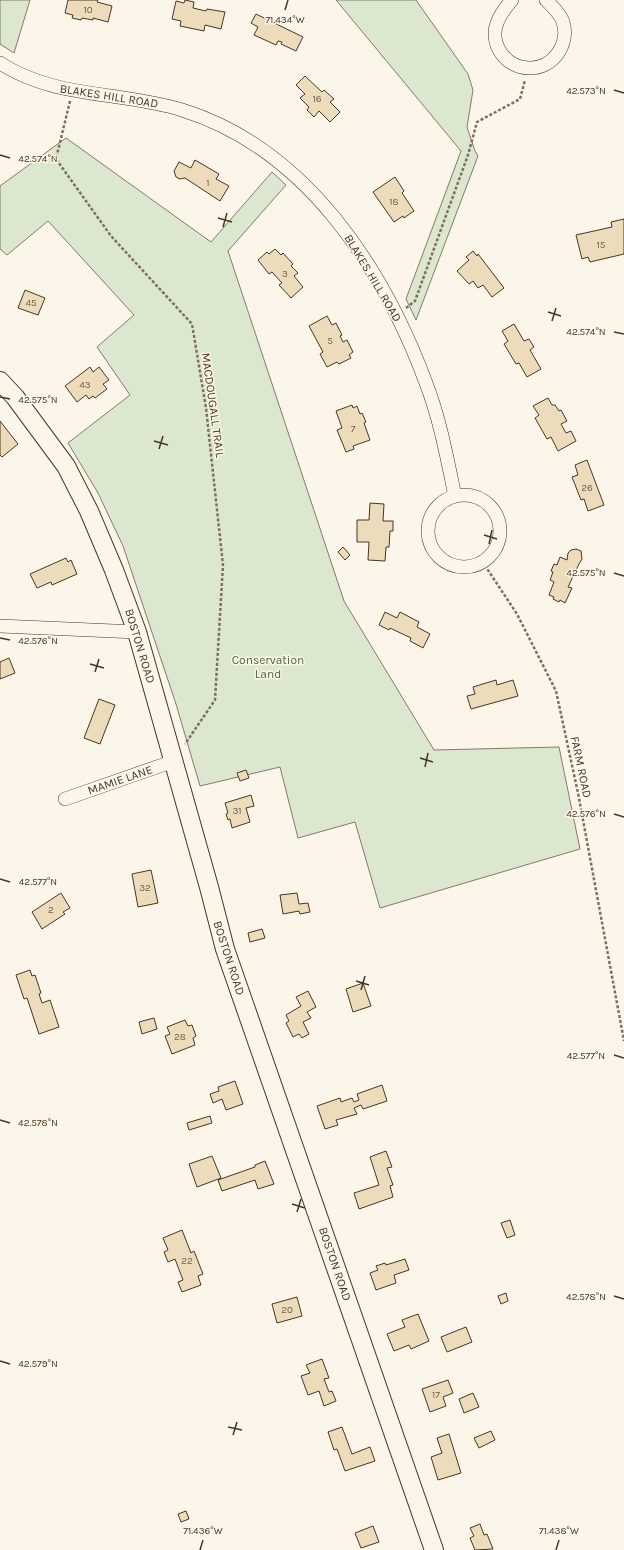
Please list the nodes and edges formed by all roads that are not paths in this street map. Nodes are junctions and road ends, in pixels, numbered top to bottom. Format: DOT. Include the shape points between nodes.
graph roads {
  1 [pos="512,0"];
  2 [pos="546,0"];
  3 [pos="0,63"];
  4 [pos="0,381"];
  5 [pos="455,496"];
  6 [pos="0,626"];
  7 [pos="137,632"];
  8 [pos="174,761"];
  9 [pos="65,799"];
  10 [pos="434,1550"];
  1 -- 2 [label="street" via="500,14 496,24 497,45 510,62 529,68 540,67 550,62 563,44 565,32 562,21 557,11"];
  3 -- 5 [label="street, BLAKES HILL ROAD" via="21,75 73,91 133,98 183,110 206,119 251,141 306,186 356,246 408,337 440,428"];
  4 -- 7 [label="main road, BOSTON ROAD" via="15,397 66,466 89,511"];
  5 -- 5 [label="street" via="444,501 432,514 428,532 431,544 442,559 459,566 471,566 491,554 499,539 500,528 491,507 483,500 467,495"];
  6 -- 7 [label="street"];
  7 -- 8 [label="main road, BOSTON ROAD"];
  8 -- 9 [label="street, MAMIE LANE"];
  8 -- 10 [label="main road, BOSTON ROAD" via="225,949"];
}
